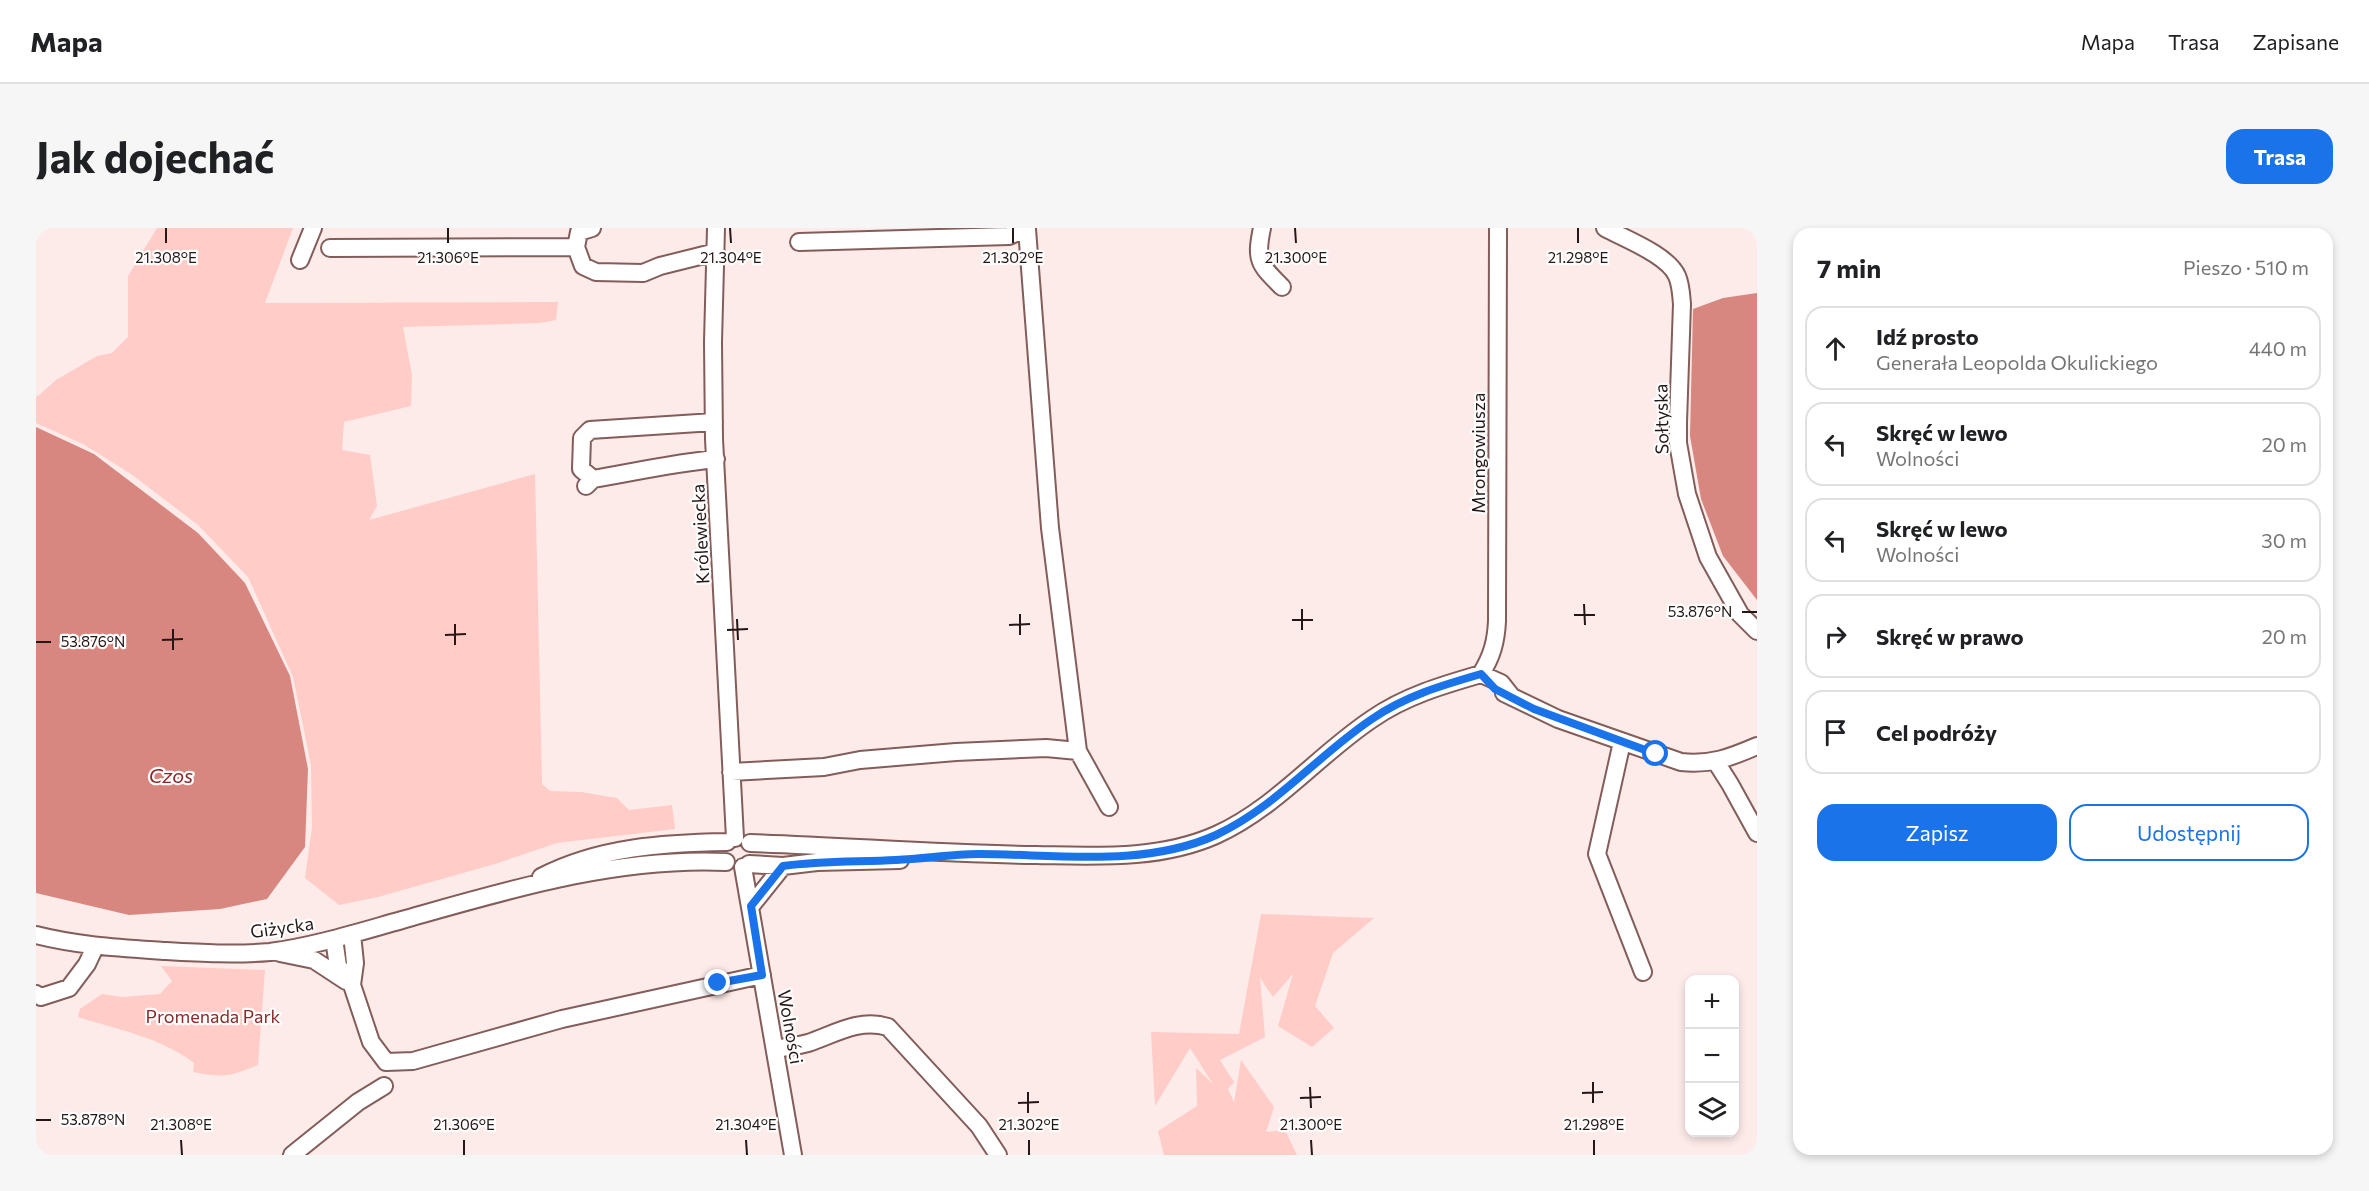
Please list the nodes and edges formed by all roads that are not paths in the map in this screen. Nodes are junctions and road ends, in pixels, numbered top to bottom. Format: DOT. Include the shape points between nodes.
graph roads {
  1 [pos="313,228"];
  2 [pos="592,228"];
  3 [pos="716,228"];
  4 [pos="1027,228"];
  5 [pos="1262,228"];
  6 [pos="1498,228"];
  7 [pos="1605,228"];
  8 [pos="851,235"];
  9 [pos="799,242"];
  10 [pos="576,247"];
  11 [pos="330,248"];
  12 [pos="716,252"];
  13 [pos="300,260"];
  14 [pos="1282,287"];
  15 [pos="714,422"];
  16 [pos="716,459"];
  17 [pos="1757,631"];
  18 [pos="1481,674"];
  19 [pos="1622,742"];
  20 [pos="1757,746"];
  21 [pos="1078,751"];
  22 [pos="1716,762"];
  23 [pos="731,772"];
  24 [pos="1109,807"];
  25 [pos="1757,832"];
  26 [pos="733,838"];
  27 [pos="975,854"];
  28 [pos="726,862"];
  29 [pos="746,865"];
  30 [pos="783,866"];
  31 [pos="527,885"];
  32 [pos="751,906"];
  33 [pos="352,934"];
  34 [pos="36,935"];
  35 [pos="334,939"];
  36 [pos="95,947"];
  37 [pos="271,951"];
  38 [pos="1643,972"];
  39 [pos="762,975"];
  40 [pos="352,984"];
  41 [pos="36,994"];
  42 [pos="775,1049"];
  43 [pos="384,1086"];
  44 [pos="292,1155"];
  45 [pos="793,1155"];
  46 [pos="998,1155"];
  1 -- 13 [label="street"];
  2 -- 10 [label="street" via="579,232"];
  3 -- 12 [label="street, Królewiecka"];
  4 -- 8 [label="street" via="1009,236"];
  4 -- 21 [label="street" via="1050,528"];
  5 -- 14 [label="street" via="1257,251 1265,271"];
  6 -- 18 [label="street, Mrongowiusza" via="1497,621 1491,658"];
  7 -- 17 [label="street, Sołtyska" via="1668,263 1681,287 1678,443 1687,494 1708,557 1740,614"];
  8 -- 9 [label="street"];
  10 -- 11 [label="street"];
  10 -- 12 [label="street" via="583,266 596,272 643,273"];
  12 -- 15 [label="street, Królewiecka"];
  15 -- 16 [label="street, Królewiecka"];
  15 -- 16 [label="street" via="590,430 582,438 581,469 590,483 678,463"];
  16 -- 23 [label="street, Królewiecka"];
  18 -- 19 [label="street" via="1501,683 1512,697 1534,709"];
  18 -- 27 [label="street" via="1414,696 1373,718 1266,805 1215,835 1163,850 1120,855"];
  19 -- 22 [label="street" via="1681,762"];
  19 -- 38 [label="street" via="1597,854"];
  20 -- 22 [label="street"];
  21 -- 23 [label="street" via="1046,748 956,752 824,767"];
  21 -- 24 [label="street"];
  22 -- 25 [label="street"];
  23 -- 26 [label="street, Królewiecka"];
  26 -- 27 [label="street, Giżycka"];
  26 -- 28 [label="street" via="723,854"];
  26 -- 29 [label="street, Wolności" via="754,856"];
  26 -- 31 [label="street, Giżycka" via="624,849 561,867"];
  27 -- 30 [label="street, Giżycka"];
  28 -- 29 [label="street, Giżycka" via="734,867"];
  28 -- 31 [label="street, Giżycka" via="648,863"];
  29 -- 30 [label="street, Giżycka"];
  29 -- 32 [label="street, Wolności"];
  30 -- 32 [label="street"];
  31 -- 33 [label="street, Giżycka"];
  32 -- 39 [label="street, Wolności"];
  33 -- 35 [label="street, Giżycka"];
  33 -- 40 [label="street"];
  34 -- 36 [label="street, Giżycka"];
  35 -- 37 [label="street, Giżycka"];
  35 -- 40 [label="street" via="338,966"];
  36 -- 37 [label="street, Giżycka" via="212,953"];
  36 -- 41 [label="street" via="69,988 41,997"];
  37 -- 40 [label="street" via="314,960"];
  39 -- 40 [label="street" via="562,1019 413,1061 386,1062 371,1042"];
  39 -- 42 [label="street, Wolności"];
  42 -- 45 [label="street, Wolności"];
  42 -- 46 [label="street" via="806,1044 848,1028 874,1023 888,1027 979,1126"];
  43 -- 44 [label="street"];
}
